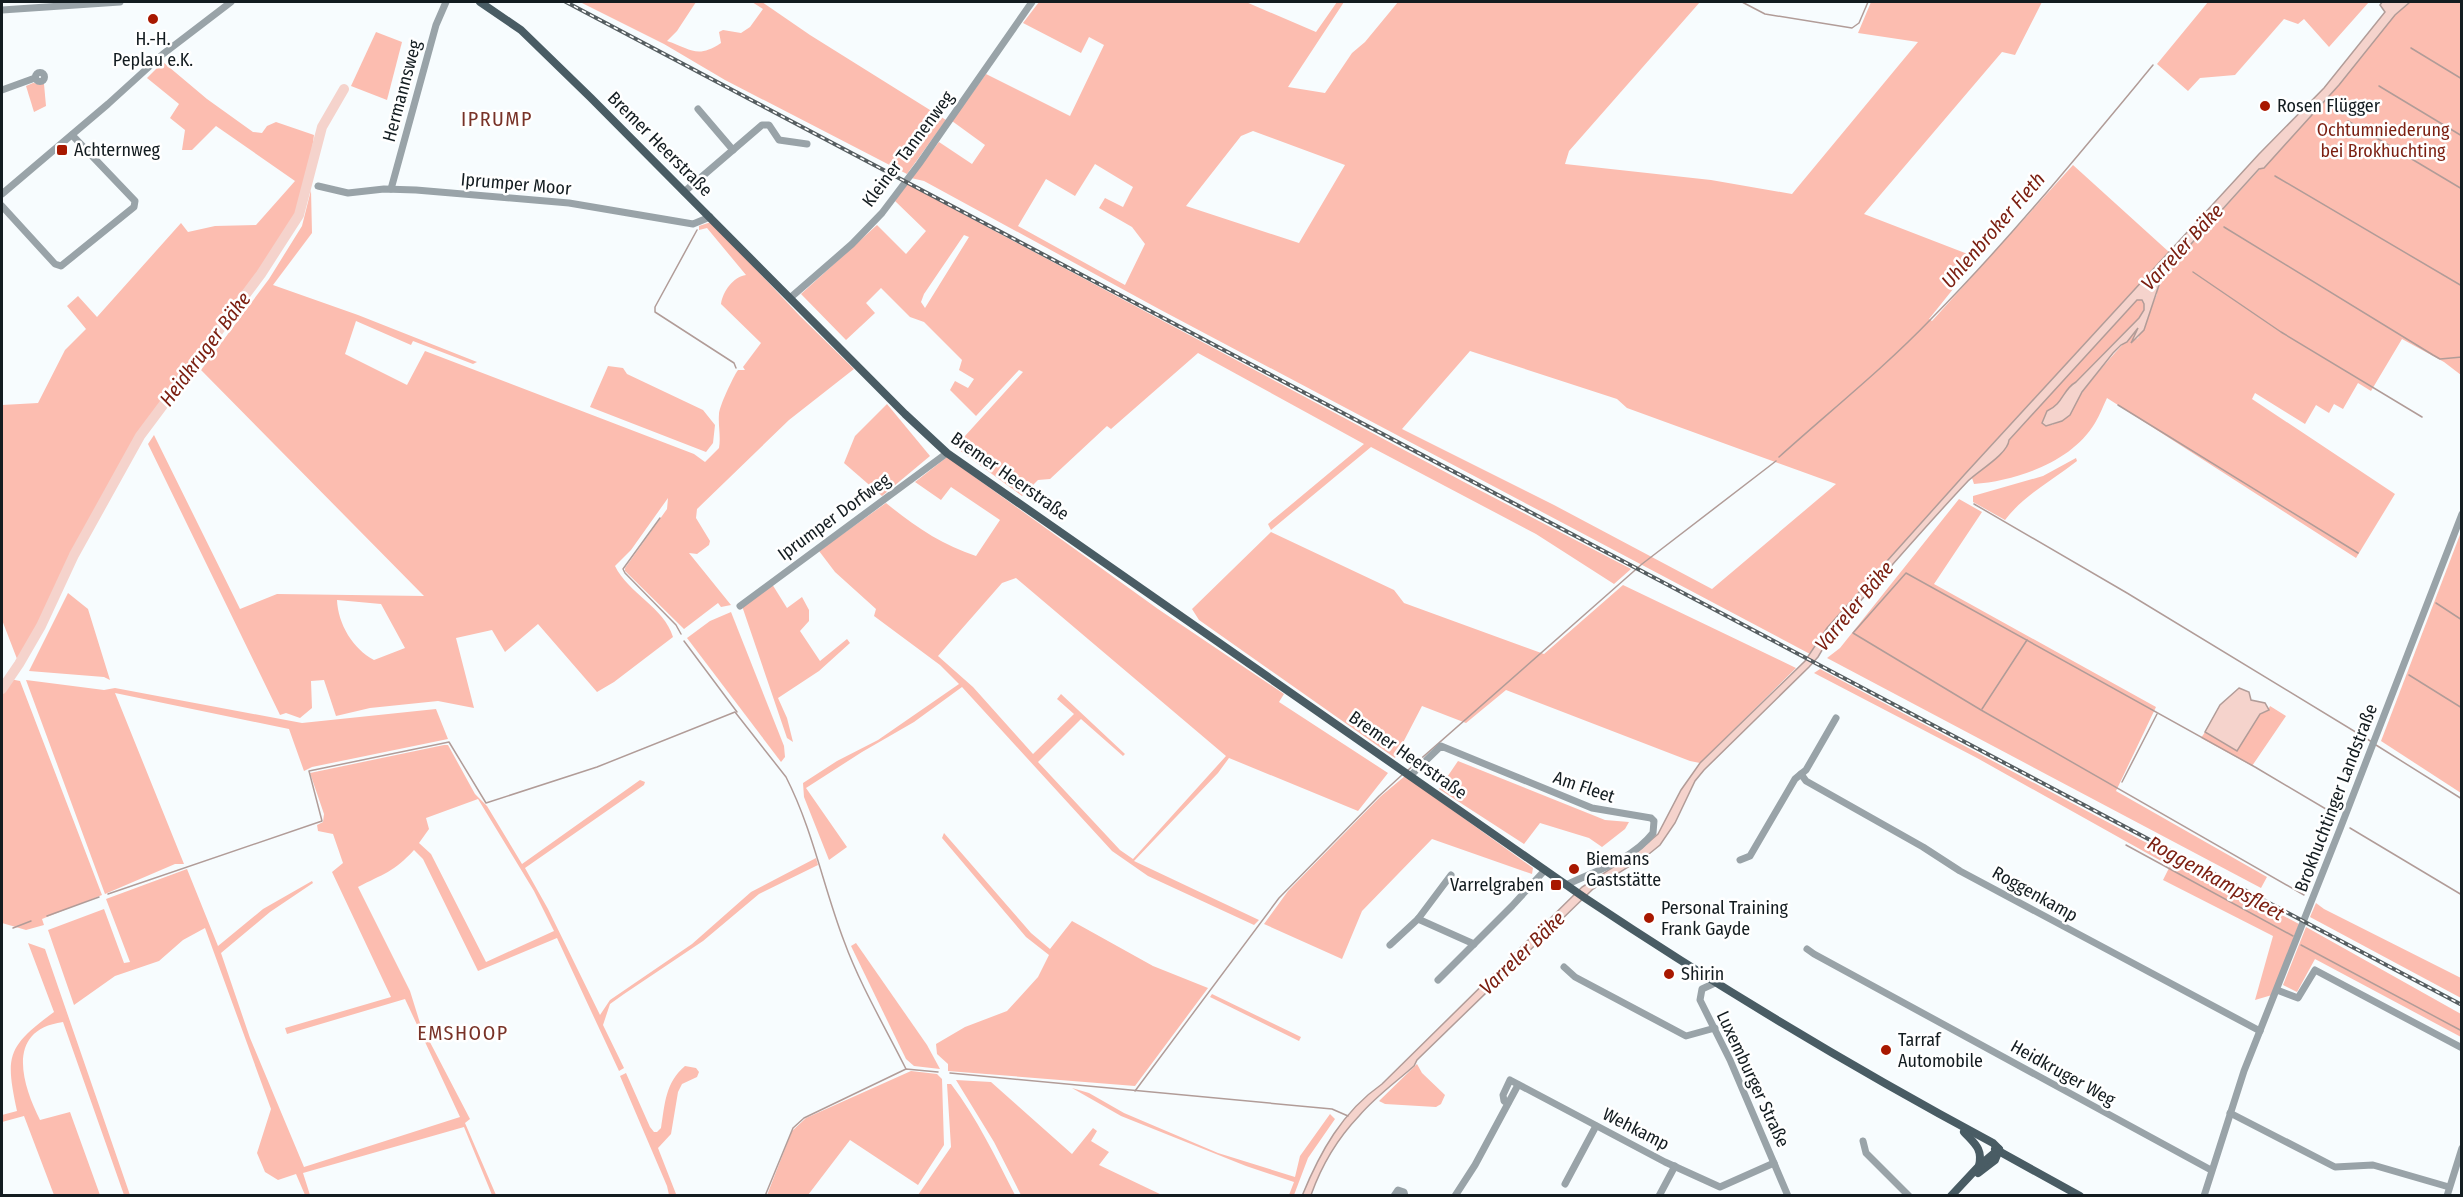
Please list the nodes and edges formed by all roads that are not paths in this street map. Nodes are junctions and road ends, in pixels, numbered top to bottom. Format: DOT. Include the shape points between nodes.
graph roads {
  1 [pos="120,2"];
  2 [pos="231,2"];
  3 [pos="446,2"];
  4 [pos="480,2"];
  5 [pos="1032,2"];
  6 [pos="2,10"];
  7 [pos="35,78"];
  8 [pos="2,90"];
  9 [pos="698,110"];
  10 [pos="72,135"];
  11 [pos="807,144"];
  12 [pos="733,150"];
  13 [pos="318,186"];
  14 [pos="391,189"];
  15 [pos="684,192"];
  16 [pos="2,194"];
  17 [pos="2,206"];
  18 [pos="710,217"];
  19 [pos="790,298"];
  20 [pos="947,453"];
  21 [pos="2462,514"];
  22 [pos="740,606"];
  23 [pos="1836,718"];
  24 [pos="1407,774"];
  25 [pos="1801,774"];
  26 [pos="1740,860"];
  27 [pos="1545,870"];
  28 [pos="1450,875"];
  29 [pos="1566,885"];
  30 [pos="1418,919"];
  31 [pos="1474,944"];
  32 [pos="1390,945"];
  33 [pos="1807,949"];
  34 [pos="1564,967"];
  35 [pos="1438,980"];
  36 [pos="1715,983"];
  37 [pos="2277,990"];
  38 [pos="1715,1028"];
  39 [pos="2260,1031"];
  40 [pos="2462,1048"];
  41 [pos="1929,1107"];
  42 [pos="2230,1113"];
  43 [pos="1596,1126"];
  44 [pos="1964,1132"];
  45 [pos="1863,1141"];
  46 [pos="2462,1148"];
  47 [pos="2000,1149"];
  48 [pos="2017,1160"];
  49 [pos="1774,1162"];
  50 [pos="1990,1165"];
  51 [pos="1675,1166"];
  52 [pos="1979,1166"];
  53 [pos="2211,1170"];
  54 [pos="1969,1179"];
  55 [pos="1564,1184"];
  56 [pos="2449,1187"];
  57 [pos="1394,1196"];
  58 [pos="1405,1196"];
  59 [pos="1455,1196"];
  60 [pos="1659,1196"];
  61 [pos="1788,1196"];
  62 [pos="1909,1196"];
  63 [pos="1951,1196"];
  64 [pos="2080,1196"];
  65 [pos="2205,1196"];
  66 [pos="2447,1196"];
  1 -- 6 [label="street"];
  2 -- 10 [label="street" via="163,54"];
  3 -- 14 [label="street, Hermannsweg" via="435,27"];
  4 -- 15 [label="main road, Bremer Heerstraße" via="521,30"];
  5 -- 19 [label="street, Kleiner Tannenweg" via="882,213"];
  7 -- 8 [label="street"];
  9 -- 12 [label="street"];
  10 -- 16 [label="street"];
  10 -- 17 [label="street" via="135,201 134,207 61,266"];
  11 -- 12 [label="street" via="779,140 769,125 762,125"];
  12 -- 15 [label="street"];
  13 -- 14 [label="street, Iprumper Moor" via="348,193"];
  14 -- 18 [label="street, Iprumper Moor" via="569,204 693,224"];
  15 -- 18 [label="main road, Bremer Heerstraße"];
  18 -- 19 [label="main road, Bremer Heerstraße"];
  19 -- 20 [label="main road, Bremer Heerstraße"];
  20 -- 22 [label="street, Iprumper Dorfweg"];
  20 -- 24 [label="main road, Bremer Heerstraße"];
  21 -- 37 [label="street, Brokhuchtinger Landstraße"];
  23 -- 25 [label="street"];
  24 -- 27 [label="main road, Bremer Heerstraße"];
  24 -- 29 [label="street, Am Fleet" via="1441,746 1592,808 1654,821 1653,833 1637,847 1598,873"];
  25 -- 26 [label="street" via="1750,856"];
  25 -- 39 [label="street, Roggenkamp" via="1806,781 1960,871"];
  27 -- 29 [label="main road, Bremer Heerstraße"];
  27 -- 31 [label="street"];
  28 -- 30 [label="street"];
  29 -- 36 [label="main road, Bremer Heerstraße"];
  30 -- 31 [label="street"];
  30 -- 32 [label="street"];
  31 -- 35 [label="street"];
  33 -- 53 [label="street, Heidkruger Weg"];
  34 -- 38 [label="street" via="1575,977 1686,1036"];
  36 -- 38 [label="street, Luxemburger Straße" via="1700,992 1700,1000"];
  36 -- 41 [label="main road, Bremer Heerstraße"];
  37 -- 39 [label="street, Brokhuchtinger Landstraße"];
  37 -- 40 [label="street" via="2298,998 2315,970"];
  38 -- 49 [label="street, Luxemburger Straße"];
  39 -- 42 [label="street, Brokhuchtinger Landstraße"];
  41 -- 44 [label="main road"];
  41 -- 47 [label="main road"];
  42 -- 53 [label="street, Brokhuchtinger Landstraße"];
  42 -- 56 [label="street" via="2334,1167 2373,1165"];
  43 -- 51 [label="street, Wehkamp"];
  43 -- 55 [label="street"];
  43 -- 59 [label="street, Wehkamp" via="1518,1085"];
  44 -- 47 [label="main road"];
  44 -- 52 [label="main road" via="1981,1153"];
  45 -- 62 [label="street" via="1866,1153"];
  46 -- 56 [label="street"];
  47 -- 48 [label="main road"];
  47 -- 50 [label="main road"];
  47 -- 52 [label="main road"];
  48 -- 50 [label="main road"];
  48 -- 64 [label="main road"];
  49 -- 51 [label="street, Wehkamp" via="1720,1187"];
  49 -- 61 [label="street, Luxemburger Straße"];
  50 -- 54 [label="main road"];
  51 -- 60 [label="street"];
  52 -- 54 [label="main road"];
  53 -- 65 [label="street, Brokhuchtinger Landstraße"];
  54 -- 63 [label="main road"];
  56 -- 66 [label="street"];
  57 -- 58 [label="street" via="1398,1190"];
}
